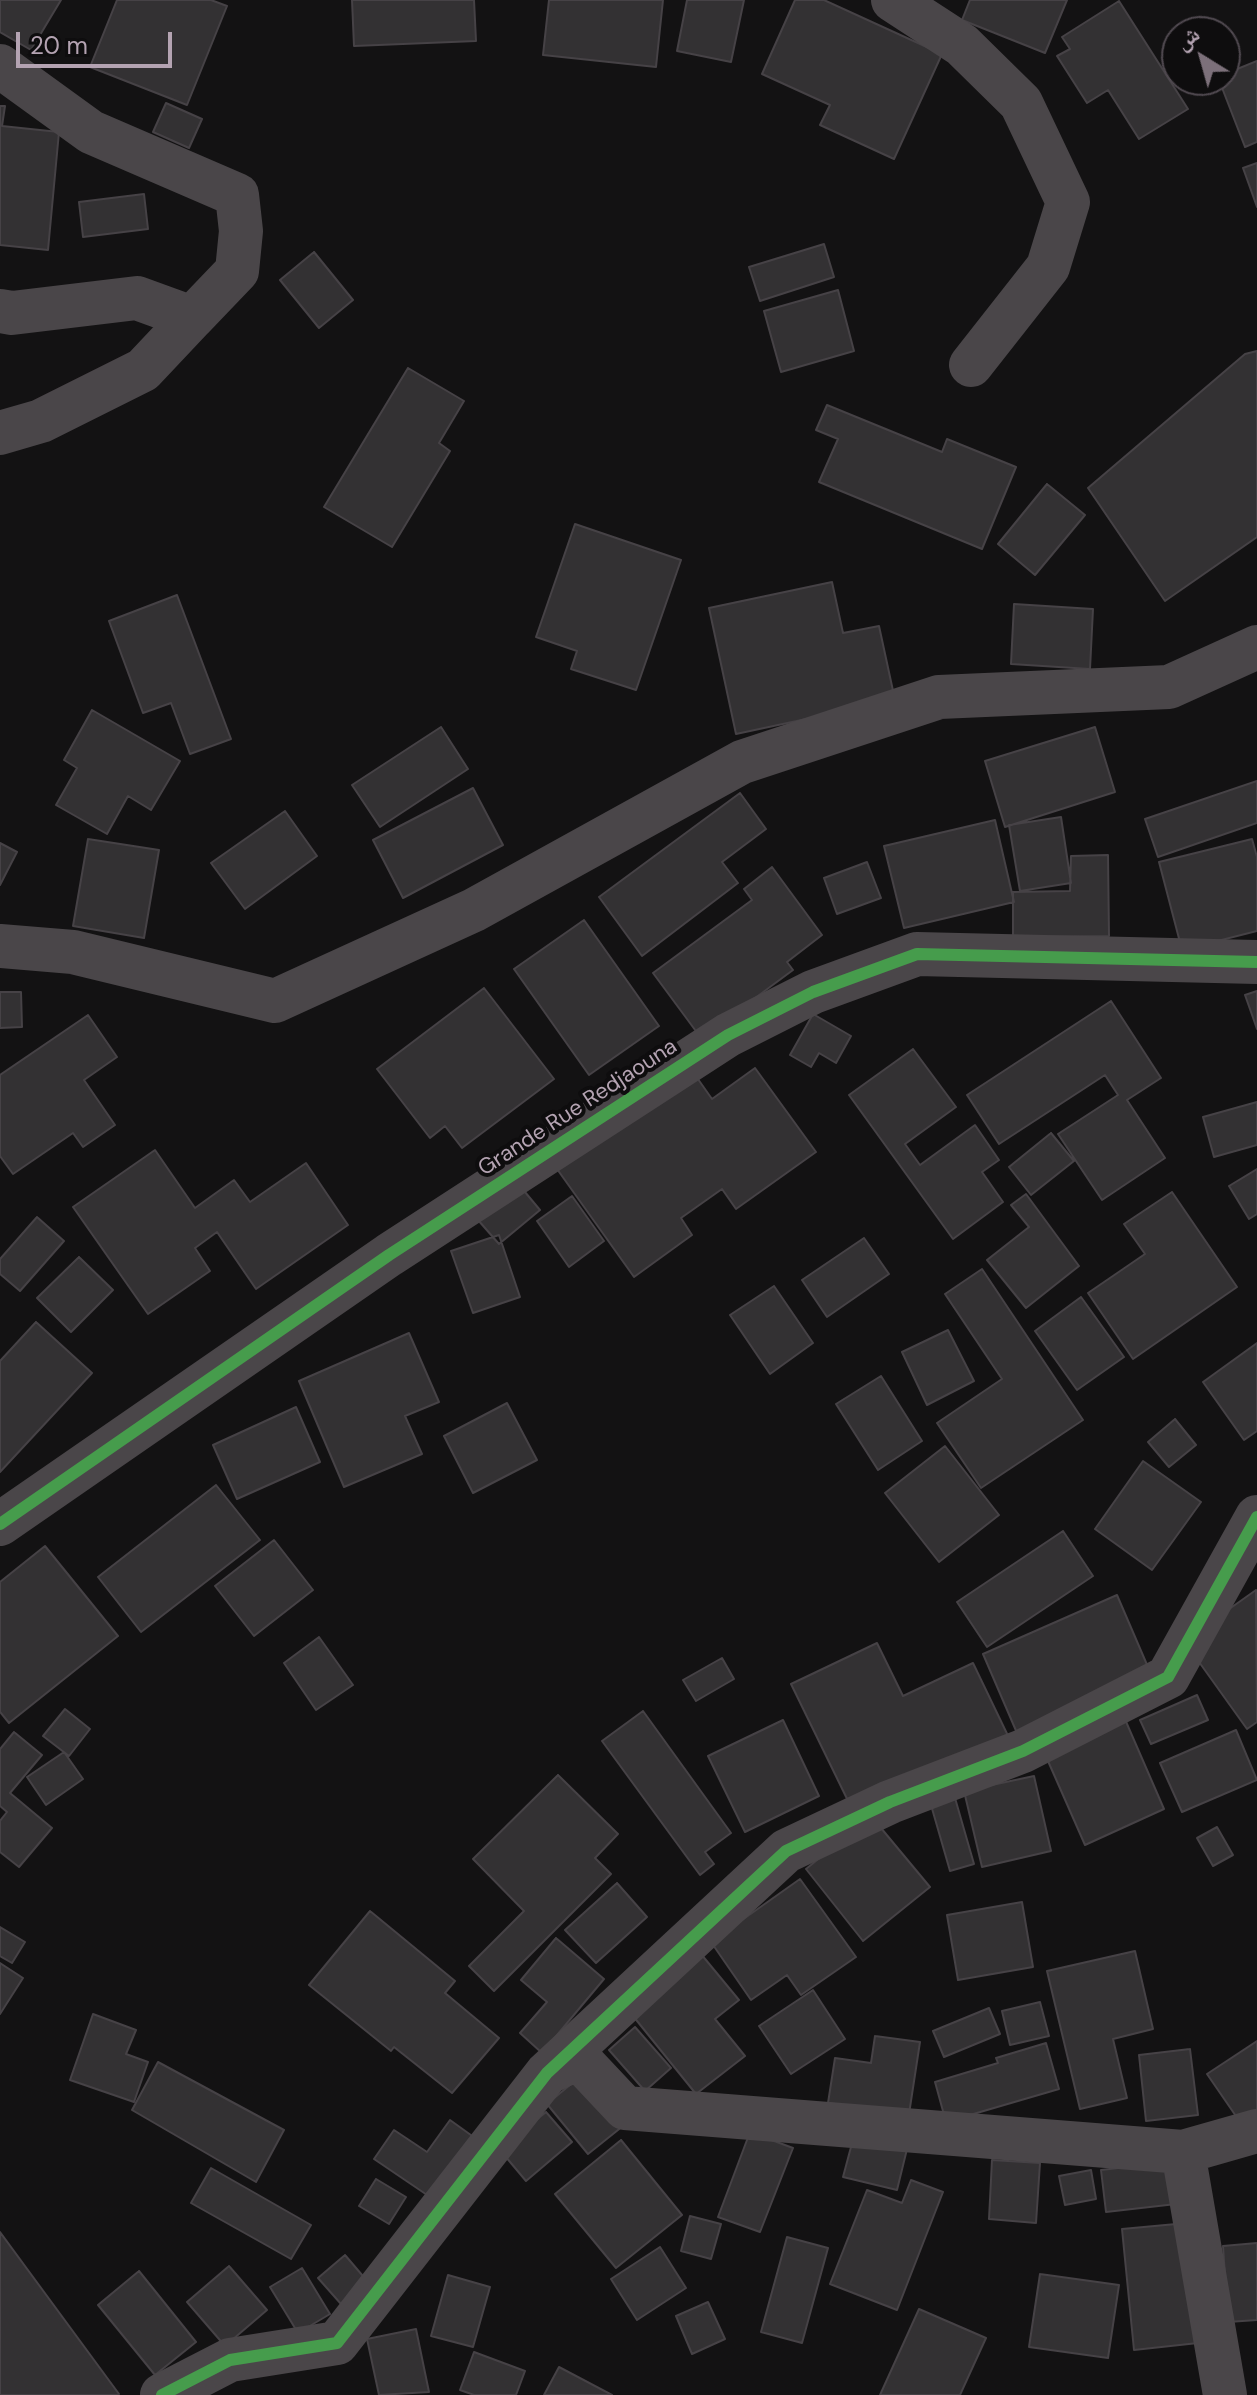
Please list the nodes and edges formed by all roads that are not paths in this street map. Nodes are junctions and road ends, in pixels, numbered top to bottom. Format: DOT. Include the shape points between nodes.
graph roads {
  1 [pos="893,0"];
  2 [pos="0,66"];
  3 [pos="0,311"];
  4 [pos="192,318"];
  5 [pos="971,365"];
  6 [pos="0,433"];
  7 [pos="1257,647"];
  8 [pos="0,946"];
  9 [pos="1257,962"];
  10 [pos="1257,1517"];
  11 [pos="0,1524"];
  12 [pos="547,2073"];
  13 [pos="1257,2131"];
  14 [pos="1183,2152"];
  15 [pos="162,2395"];
  16 [pos="1225,2395"];
  1 -- 5 [label="street" via="962,45 1021,103 1068,202 1048,267"];
  2 -- 4 [label="street" via="91,132 237,195 237,271"];
  3 -- 4 [label="street" via="137,298"];
  4 -- 6 [label="street" via="143,370 41,421"];
  7 -- 8 [label="street" via="1169,687 939,697 742,762 474,910 275,1001 73,952"];
  9 -- 11 [label="street, Grande Rue Redjaouna" via="917,954 813,992 728,1035 389,1255"];
  10 -- 12 [label="street" via="1168,1677 1023,1751 890,1802 786,1851"];
  12 -- 14 [label="street" via="578,2058 625,2108"];
  12 -- 15 [label="street" via="337,2343 230,2360"];
  13 -- 14 [label="street"];
  14 -- 16 [label="street"];
}
